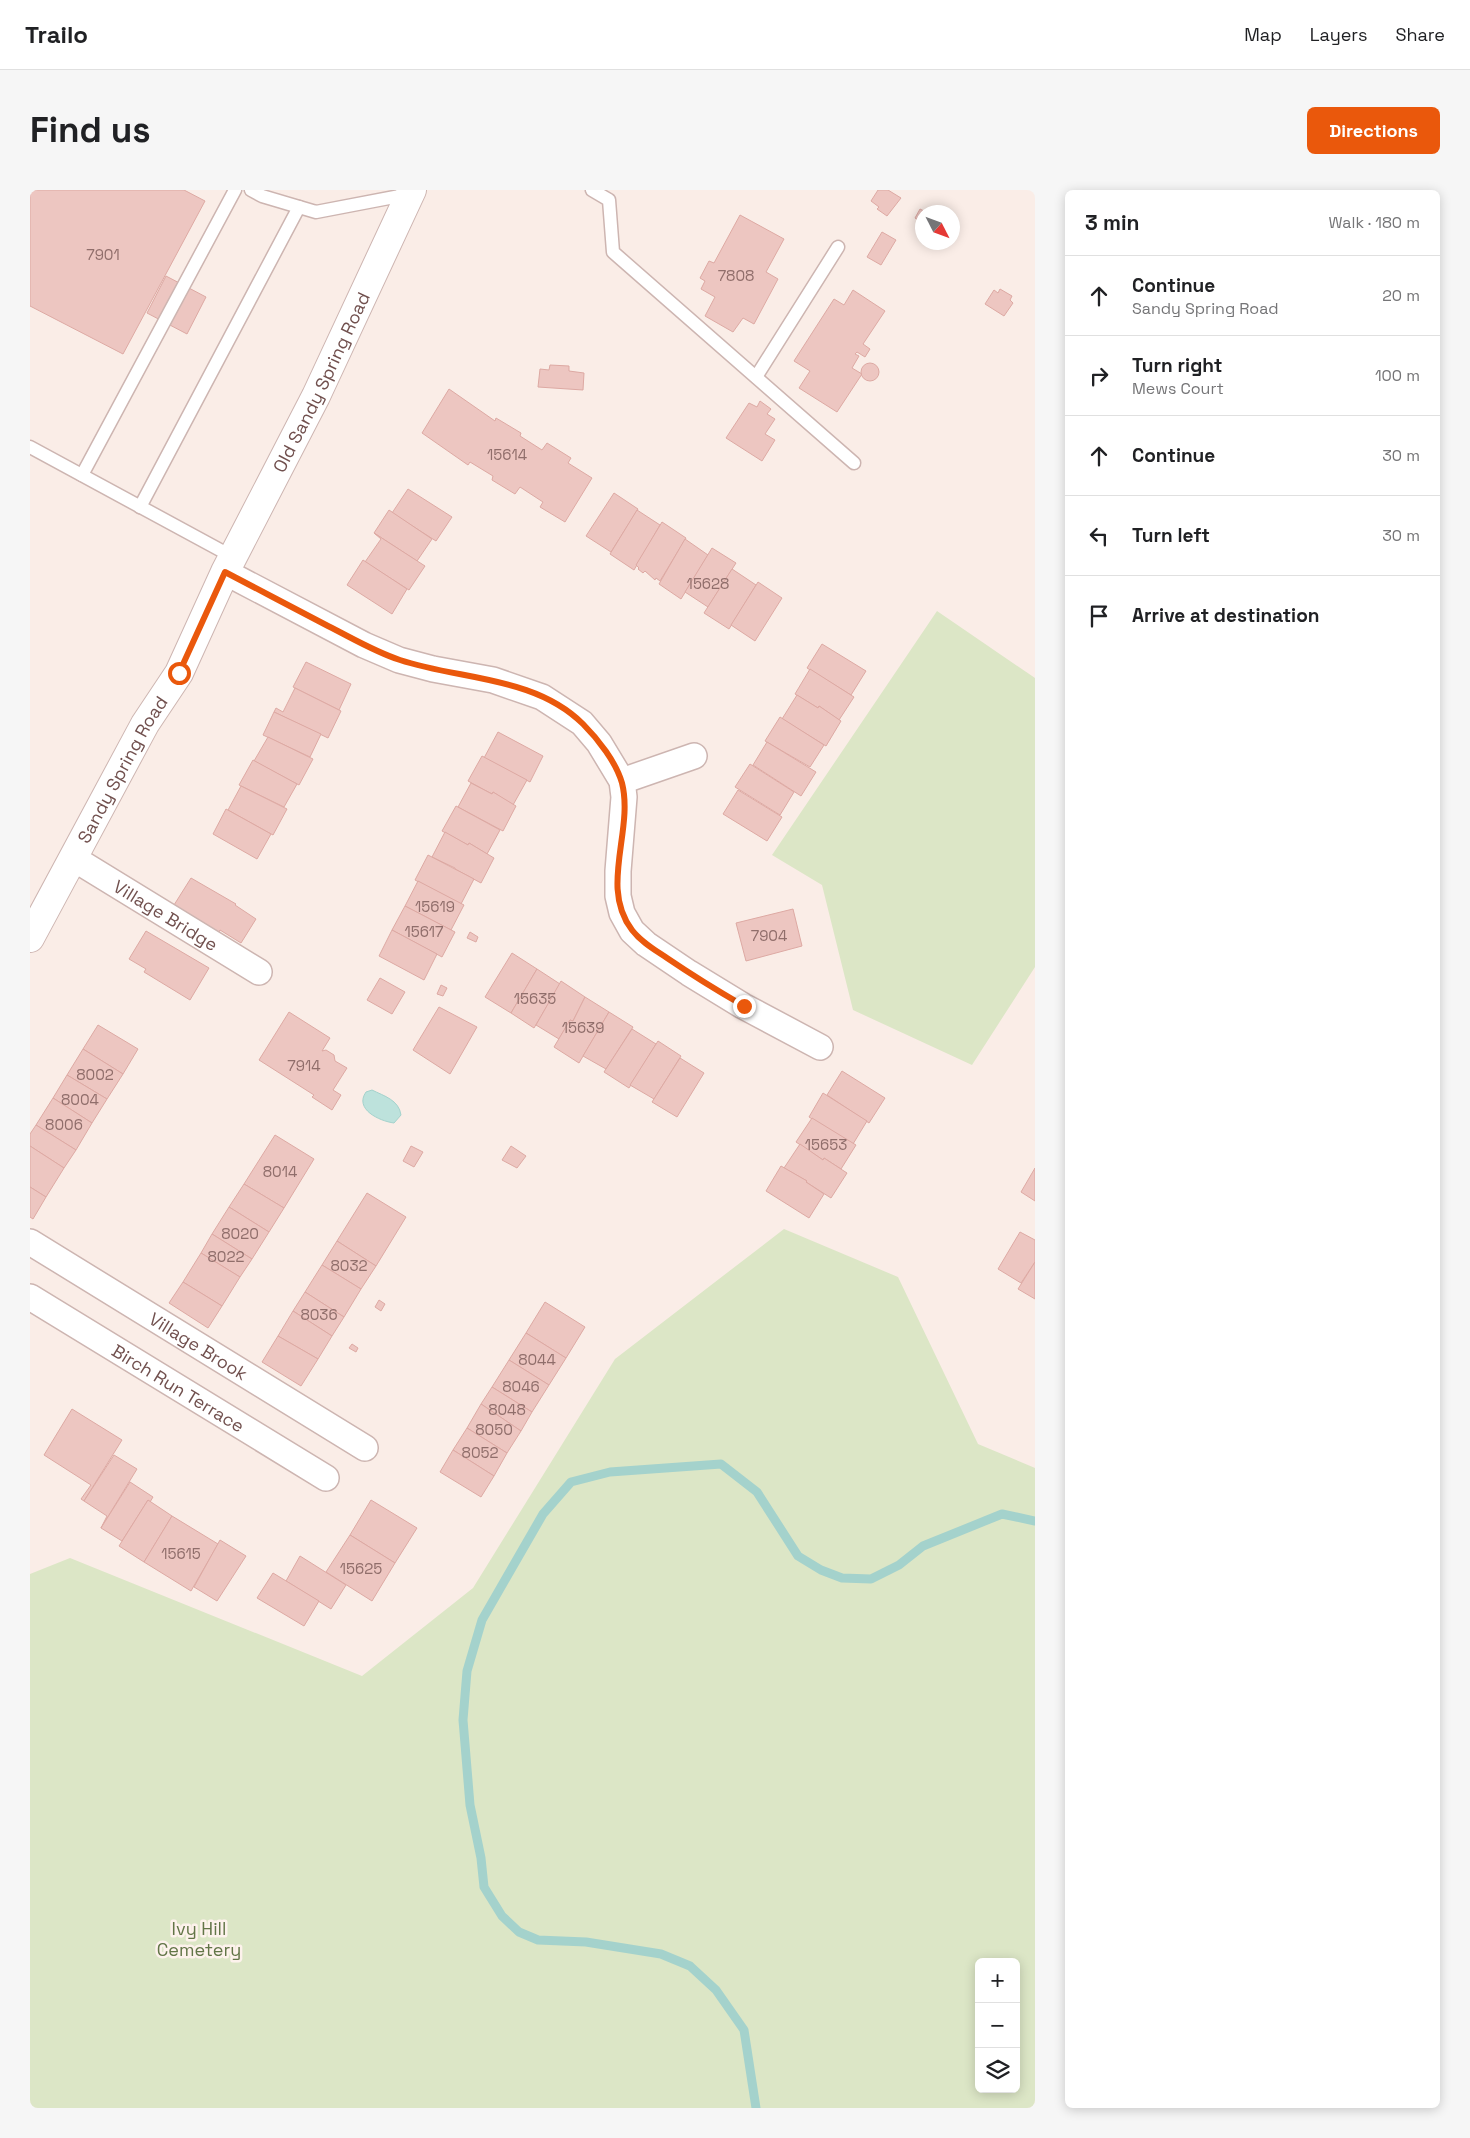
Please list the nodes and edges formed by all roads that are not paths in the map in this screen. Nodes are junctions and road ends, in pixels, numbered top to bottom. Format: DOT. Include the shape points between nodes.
graph roads {
  1 [pos="235,190"];
  2 [pos="251,190"];
  3 [pos="592,190"];
  4 [pos="411,192"];
  5 [pos="299,207"];
  6 [pos="838,247"];
  7 [pos="756,377"];
  8 [pos="30,447"];
  9 [pos="854,463"];
  10 [pos="82,475"];
  11 [pos="140,506"];
  12 [pos="229,564"];
  13 [pos="694,756"];
  14 [pos="622,781"];
  15 [pos="74,858"];
  16 [pos="30,938"];
  17 [pos="259,972"];
  18 [pos="820,1047"];
  19 [pos="30,1242"];
  20 [pos="30,1297"];
  21 [pos="366,1448"];
  22 [pos="326,1478"];
  1 -- 10 [label="lane"];
  2 -- 5 [label="lane"];
  3 -- 7 [label="lane" via="609,200 613,252"];
  4 -- 5 [label="lane" via="316,212"];
  4 -- 12 [label="street, Old Sandy Spring Road" via="316,396"];
  5 -- 11 [label="lane"];
  6 -- 7 [label="lane"];
  7 -- 9 [label="lane"];
  8 -- 10 [label="lane"];
  10 -- 11 [label="lane"];
  11 -- 12 [label="lane"];
  12 -- 14 [label="street" via="364,645 399,660 494,680 542,697 582,723 599,742"];
  12 -- 15 [label="street, Sandy Spring Road" via="179,673 145,724"];
  13 -- 14 [label="street"];
  14 -- 18 [label="street" via="624,796 618,896 622,913 632,931 689,973"];
  15 -- 16 [label="street, Sandy Spring Road"];
  15 -- 17 [label="street, Village Bridge"];
  19 -- 21 [label="street, Village Brook"];
  20 -- 22 [label="street, Birch Run Terrace"];
}
